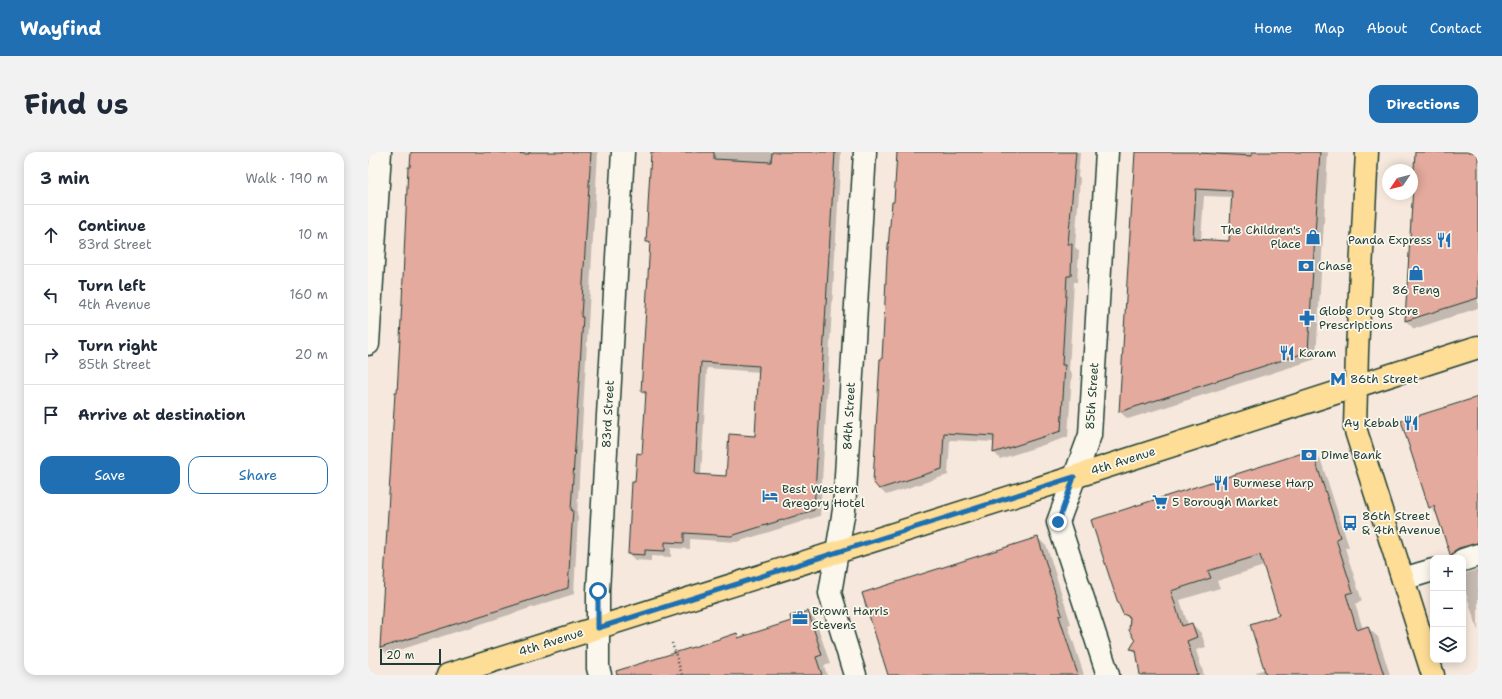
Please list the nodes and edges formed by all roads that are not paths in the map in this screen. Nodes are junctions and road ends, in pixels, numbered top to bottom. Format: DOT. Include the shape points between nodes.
graph roads {
  1 [pos="380,152"];
  2 [pos="623,152"];
  3 [pos="865,152"];
  4 [pos="1107,152"];
  5 [pos="1367,152"];
  6 [pos="368,344"];
  7 [pos="1478,347"];
  8 [pos="1356,386"];
  9 [pos="1074,477"];
  10 [pos="837,551"];
  11 [pos="1478,555"];
  12 [pos="1466,559"];
  13 [pos="1430,571"];
  14 [pos="1403,579"];
  15 [pos="598,628"];
  16 [pos="448,675"];
  17 [pos="600,675"];
  18 [pos="855,675"];
  19 [pos="1108,675"];
  20 [pos="1433,675"];
  1 -- 6 [label="street"];
  2 -- 15 [label="street, 83rd Street" via="598,584"];
  3 -- 10 [label="street, 84th Street" via="844,510"];
  4 -- 9 [label="street, 85th Street" via="1090,435"];
  5 -- 8 [label="main road"];
  7 -- 8 [label="main road, 4th Avenue"];
  8 -- 9 [label="main road, 4th Avenue"];
  8 -- 14 [label="main road" via="1355,428"];
  9 -- 10 [label="main road, 4th Avenue"];
  9 -- 19 [label="street, 85th Street" via="1058,522"];
  10 -- 15 [label="main road, 4th Avenue"];
  10 -- 18 [label="street, 84th Street" via="830,593"];
  11 -- 12 [label="street"];
  13 -- 14 [label="street"];
  14 -- 20 [label="main road"];
  15 -- 16 [label="main road, 4th Avenue"];
  15 -- 17 [label="street, 83rd Street"];
}
